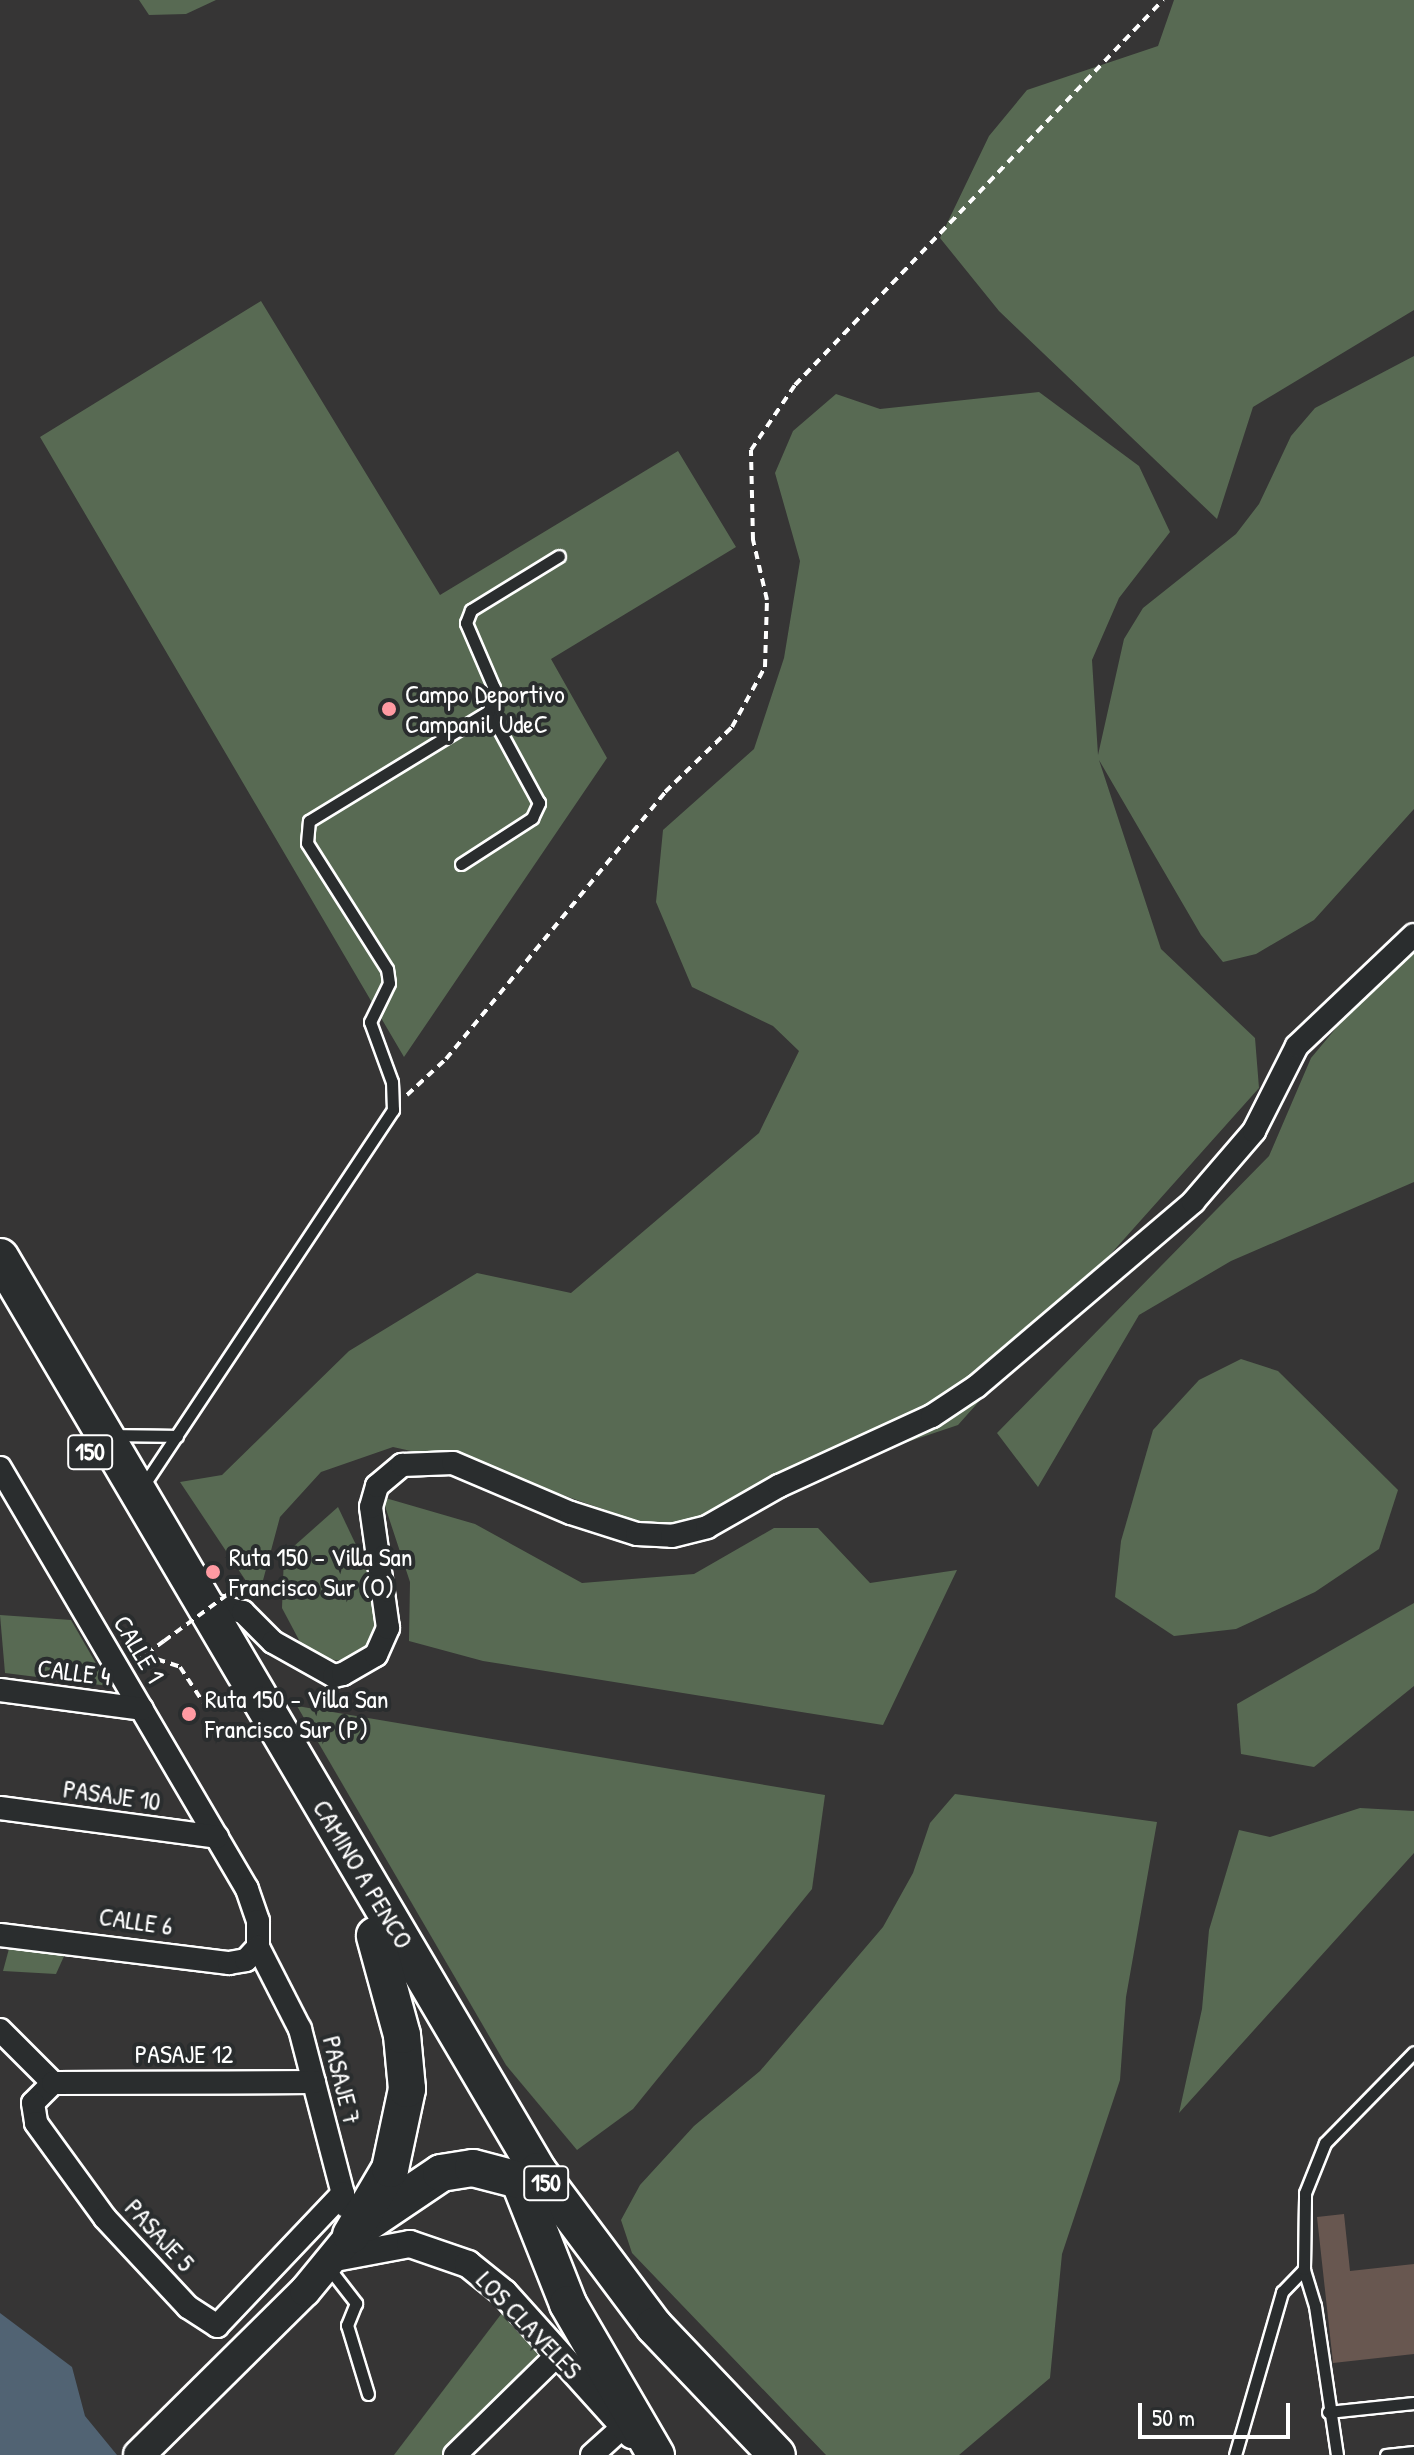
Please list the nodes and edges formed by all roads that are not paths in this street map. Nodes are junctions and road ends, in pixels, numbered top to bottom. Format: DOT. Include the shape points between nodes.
graph roads {
  1 [pos="559,556"];
  2 [pos="489,711"];
  3 [pos="461,864"];
  4 [pos="1414,935"];
  5 [pos="0,1257"];
  6 [pos="0,1299"];
  7 [pos="104,1434"];
  8 [pos="177,1436"];
  9 [pos="0,1468"];
  10 [pos="138,1493"];
  11 [pos="217,1597"];
  12 [pos="0,1690"];
  13 [pos="142,1709"];
  14 [pos="0,1808"];
  15 [pos="217,1837"];
  16 [pos="0,1935"];
  17 [pos="375,1936"];
  18 [pos="258,1947"];
  19 [pos="0,2030"];
  20 [pos="1414,2052"];
  21 [pos="314,2082"];
  22 [pos="53,2083"];
  23 [pos="519,2180"];
  24 [pos="343,2193"];
  25 [pos="338,2253"];
  26 [pos="1304,2269"];
  27 [pos="559,2353"];
  28 [pos="368,2394"];
  29 [pos="1414,2403"];
  30 [pos="1328,2412"];
  31 [pos="624,2426"];
  32 [pos="1414,2452"];
  33 [pos="139,2455"];
  34 [pos="455,2455"];
  35 [pos="592,2455"];
  36 [pos="648,2455"];
  37 [pos="656,2455"];
  38 [pos="749,2455"];
  39 [pos="777,2455"];
  40 [pos="1235,2455"];
  41 [pos="1337,2455"];
  42 [pos="1386,2455"];
  1 -- 2 [label="lane" via="471,610 466,623 494,688"];
  2 -- 3 [label="lane" via="536,787 538,809"];
  2 -- 8 [label="lane" via="316,813 307,826 307,843 387,969 389,983 370,1022 392,1082 393,1108 387,1127"];
  4 -- 11 [label="street" via="1297,1046 1254,1131 1193,1202 977,1386 932,1416 779,1486 707,1527 672,1536 596,1521 453,1463 402,1465 377,1486 371,1507 388,1628 376,1655 343,1674 334,1676 273,1642 243,1612"];
  5 -- 7 [label="highway, CAMINO A PENCO / 150"];
  6 -- 17 [label="highway, CAMINO A PENCO / 150"];
  7 -- 8 [label="lane"];
  7 -- 10 [label="highway, CAMINO A PENCO / 150"];
  8 -- 10 [label="lane"];
  9 -- 13 [label="street, CALLE 1"];
  10 -- 11 [label="highway, CAMINO A PENCO / 150"];
  11 -- 39 [label="highway, CAMINO A PENCO / 150" via="569,2217 654,2326"];
  12 -- 13 [label="street, CALLE 4"];
  13 -- 15 [label="street, CALLE 1"];
  14 -- 15 [label="street, PASAJE 10"];
  15 -- 18 [label="street, CALLE 1" via="252,1899"];
  16 -- 18 [label="street, CALLE 6" via="229,1963 246,1960"];
  17 -- 23 [label="highway, CAMINO A PENCO / 150"];
  17 -- 25 [label="highway" via="402,2035 407,2089 390,2169"];
  18 -- 21 [label="street, PASAJE 7" via="292,2007"];
  19 -- 22 [label="street"];
  20 -- 26 [label="lane" via="1325,2143 1311,2170"];
  21 -- 22 [label="street, PASAJE 12"];
  21 -- 24 [label="street, PASAJE 7"];
  22 -- 24 [label="street, PASAJE 5" via="33,2103 36,2123 105,2218 188,2307 217,2326"];
  23 -- 25 [label="highway" via="473,2168 441,2173"];
  23 -- 37 [label="highway" via="568,2304"];
  23 -- 38 [label="highway, CAMINO A PENCO / 150" via="608,2301"];
  24 -- 25 [label="street, PASAJE 7"];
  25 -- 27 [label="street, LOS CLAVELES" via="393,2244 455,2256 504,2293"];
  25 -- 28 [label="lane" via="356,2303 347,2325"];
  25 -- 33 [label="main road"];
  26 -- 30 [label="lane" via="1315,2306"];
  26 -- 40 [label="lane" via="1282,2292"];
  27 -- 31 [label="street, LOS CLAVELES"];
  27 -- 34 [label="street"];
  29 -- 30 [label="lane"];
  30 -- 41 [label="lane"];
  31 -- 35 [label="street"];
  31 -- 36 [label="street, LOS CLAVELES"];
  32 -- 42 [label="lane"];
}
